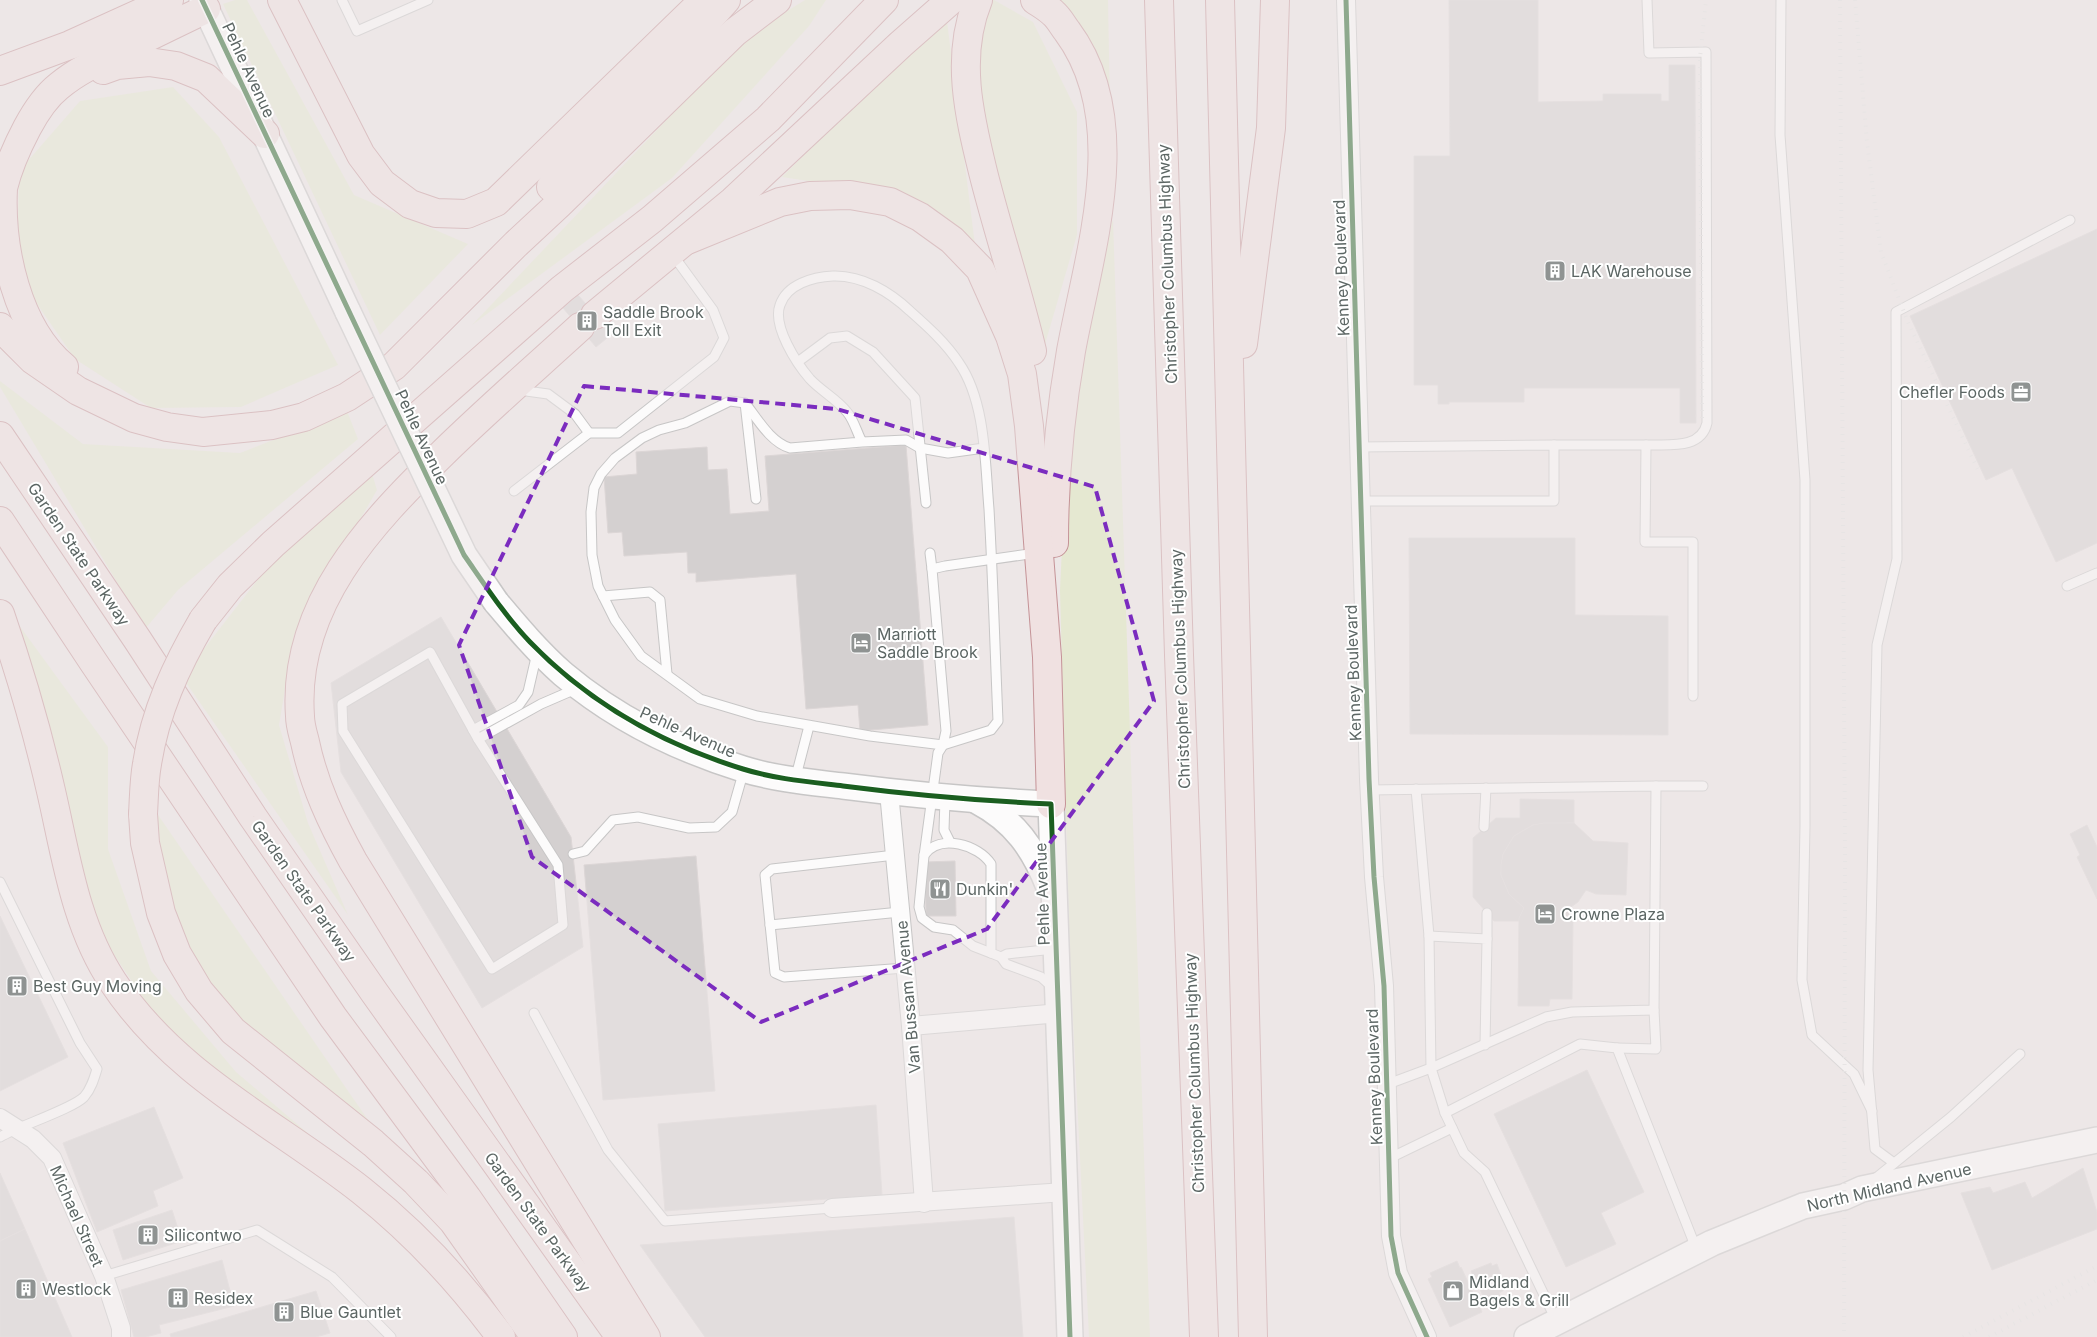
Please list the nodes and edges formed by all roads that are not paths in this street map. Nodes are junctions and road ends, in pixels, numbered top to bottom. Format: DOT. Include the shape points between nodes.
graph roads {
  1 [pos="129,0"];
  2 [pos="168,0"];
  3 [pos="282,0"];
  4 [pos="342,0"];
  5 [pos="428,0"];
  6 [pos="704,0"];
  7 [pos="726,0"];
  8 [pos="777,0"];
  9 [pos="856,0"];
  10 [pos="884,0"];
  11 [pos="951,0"];
  12 [pos="978,0"];
  13 [pos="1035,0"];
  14 [pos="1159,0"];
  15 [pos="1220,0"];
  16 [pos="1275,0"];
  17 [pos="1346,0"];
  18 [pos="1647,0"];
  19 [pos="1781,0"];
  20 [pos="204,4"];
  21 [pos="70,45"];
  22 [pos="0,71"];
  23 [pos="35,114"];
  24 [pos="265,134"];
  25 [pos="705,173"];
  26 [pos="2070,220"];
  27 [pos="516,244"];
  28 [pos="679,246"];
  29 [pos="0,327"];
  30 [pos="799,361"];
  31 [pos="511,389"];
  32 [pos="745,402"];
  33 [pos="134,418"];
  34 [pos="1231,429"];
  35 [pos="589,433"];
  36 [pos="0,436"];
  37 [pos="862,442"];
  38 [pos="1646,445"];
  39 [pos="1554,446"];
  40 [pos="1359,447"];
  41 [pos="920,448"];
  42 [pos="984,448"];
  43 [pos="514,491"];
  44 [pos="756,498"];
  45 [pos="1361,501"];
  46 [pos="926,503"];
  47 [pos="1054,514"];
  48 [pos="0,521"];
  49 [pos="1046,552"];
  50 [pos="930,553"];
  51 [pos="992,559"];
  52 [pos="932,570"];
  53 [pos="2097,573"];
  54 [pos="2067,586"];
  55 [pos="603,596"];
  56 [pos="0,614"];
  57 [pos="538,649"];
  58 [pos="667,674"];
  59 [pos="581,687"];
  60 [pos="1694,696"];
  61 [pos="809,726"];
  62 [pos="473,730"];
  63 [pos="478,739"];
  64 [pos="943,745"];
  65 [pos="744,770"];
  66 [pos="795,780"];
  67 [pos="1656,786"];
  68 [pos="1703,786"];
  69 [pos="1486,788"];
  70 [pos="1416,789"];
  71 [pos="1370,790"];
  72 [pos="889,792"];
  73 [pos="938,797"];
  74 [pos="975,800"];
  75 [pos="1051,804"];
  76 [pos="1484,827"];
  77 [pos="950,842"];
  78 [pos="573,854"];
  79 [pos="895,855"];
  80 [pos="924,856"];
  81 [pos="0,882"];
  82 [pos="1055,904"];
  83 [pos="900,912"];
  84 [pos="1487,913"];
  85 [pos="770,925"];
  86 [pos="1429,936"];
  87 [pos="1487,939"];
  88 [pos="1057,948"];
  89 [pos="991,953"];
  90 [pos="1001,957"];
  91 [pos="905,968"];
  92 [pos="1059,1006"];
  93 [pos="1654,1010"];
  94 [pos="534,1013"];
  95 [pos="911,1026"];
  96 [pos="1484,1044"];
  97 [pos="1617,1048"];
  98 [pos="2020,1054"];
  99 [pos="1431,1068"];
  100 [pos="1388,1084"];
  101 [pos="1872,1111"];
  102 [pos="1445,1112"];
  103 [pos="0,1118"];
  104 [pos="16,1128"];
  105 [pos="1452,1128"];
  106 [pos="0,1136"];
  107 [pos="2097,1140"];
  108 [pos="1390,1158"];
  109 [pos="1894,1163"];
  110 [pos="1862,1190"];
  111 [pos="1065,1192"];
  112 [pos="924,1202"];
  113 [pos="832,1208"];
  114 [pos="1697,1251"];
  115 [pos="104,1276"];
  116 [pos="1557,1323"];
  117 [pos="121,1337"];
  118 [pos="391,1337"];
  119 [pos="502,1337"];
  120 [pos="535,1337"];
  121 [pos="563,1337"];
  122 [pos="620,1337"];
  123 [pos="646,1337"];
  124 [pos="1070,1337"];
  125 [pos="1204,1337"];
  126 [pos="1253,1337"];
  127 [pos="1427,1337"];
  128 [pos="1528,1337"];
  1 -- 21 [label="highway" via="123,8"];
  2 -- 21 [label="highway"];
  3 -- 6 [label="highway" via="361,156 382,183 410,204 436,213 467,214 496,202"];
  4 -- 5 [label="lane" via="357,31"];
  7 -- 27 [label="highway" via="678,55 546,192"];
  8 -- 27 [label="highway" via="735,32"];
  9 -- 25 [label="highway"];
  10 -- 25 [label="highway" via="768,119"];
  11 -- 28 [label="highway" via="734,201"];
  12 -- 47 [label="highway" via="965,51 966,90 973,132 1041,394"];
  13 -- 47 [label="highway" via="1053,13 1076,44 1093,81 1101,122 1098,217 1063,404"];
  14 -- 125 [label="highway, Christopher Columbus Highway"];
  15 -- 34 [label="highway"];
  16 -- 34 [label="highway" via="1271,128"];
  17 -- 40 [label="street, Kenney Boulevard"];
  18 -- 38 [label="lane" via="1649,53 1706,52 1707,423 1705,432 1690,443"];
  19 -- 101 [label="lane" via="1780,136 1805,480 1802,980 1812,1036 1854,1074"];
  20 -- 23 [label="highway" via="77,72 57,87"];
  20 -- 24 [label="street, Pehle Avenue"];
  21 -- 22 [label="highway"];
  23 -- 24 [label="highway" via="88,76 117,65 149,62 176,66 206,78"];
  23 -- 33 [label="highway" via="15,149 3,189 0,234 8,278 27,323 54,359 89,388"];
  24 -- 57 [label="street, Pehle Avenue, bridge" via="464,555 496,602"];
  25 -- 120 [label="highway, bridge" via="562,289 273,544 230,586 203,620 184,652 155,726 147,765 143,814 145,843 160,913 177,954 198,991 233,1031 373,1143 416,1182 453,1221"];
  26 -- 101 [label="lane" via="1896,312 1897,560 1877,645 1868,1070"];
  27 -- 33 [label="highway" via="394,366 347,397 304,417 272,425 204,432"];
  28 -- 31 [label="highway" via="587,321"];
  28 -- 35 [label="lane" via="724,338 714,357 618,433"];
  28 -- 49 [label="highway" via="780,202 810,196 850,195 890,202 920,217 952,240 980,269 1010,336 1022,374"];
  29 -- 33 [label="highway" via="33,360 78,391"];
  30 -- 37 [label="lane" via="811,380 848,413"];
  30 -- 41 [label="lane" via="830,338 847,336 873,352 915,398"];
  30 -- 42 [label="lane" via="785,342 778,324 779,306 787,292 818,277 838,276 870,282 901,302 932,330 960,363 975,396"];
  31 -- 35 [label="lane" via="548,394 575,414"];
  31 -- 123 [label="highway" via="400,495 362,538 332,583 312,627 301,674 300,717 309,760 327,812 352,861"];
  32 -- 37 [label="lane" via="773,438 790,448"];
  32 -- 44 [label="lane"];
  32 -- 55 [label="lane" via="730,401 685,423 642,438 615,458 601,474 594,488 591,512 592,555"];
  34 -- 126 [label="highway"];
  35 -- 43 [label="lane"];
  36 -- 122 [label="highway, Garden State Parkway" via="253,817"];
  37 -- 41 [label="lane" via="906,440"];
  38 -- 39 [label="lane"];
  38 -- 60 [label="lane" via="1645,542 1692,542"];
  39 -- 40 [label="lane"];
  39 -- 45 [label="lane" via="1554,501"];
  40 -- 45 [label="street, Kenney Boulevard"];
  41 -- 42 [label="lane" via="948,453"];
  41 -- 46 [label="lane"];
  42 -- 51 [label="lane"];
  45 -- 71 [label="street, Kenney Boulevard"];
  47 -- 49 [label="highway"];
  48 -- 121 [label="highway" via="332,1016 472,1206"];
  49 -- 51 [label="lane"];
  49 -- 75 [label="highway"];
  50 -- 52 [label="lane"];
  51 -- 52 [label="lane"];
  51 -- 64 [label="lane" via="998,721 991,730"];
  52 -- 64 [label="lane" via="946,731"];
  53 -- 54 [label="lane"];
  55 -- 58 [label="lane" via="615,620 641,656"];
  55 -- 58 [label="lane" via="650,592 660,600"];
  56 -- 119 [label="highway" via="26,689 69,878 88,933 112,982 146,1024 185,1064 361,1190 401,1224 439,1261"];
  57 -- 59 [label="street, Pehle Avenue"];
  57 -- 62 [label="lane" via="528,692 519,705"];
  58 -- 61 [label="lane" via="700,699 757,716"];
  59 -- 63 [label="lane" via="541,704"];
  59 -- 65 [label="street, Pehle Avenue" via="648,731"];
  61 -- 64 [label="lane"];
  61 -- 66 [label="lane"];
  62 -- 63 [label="lane"];
  62 -- 63 [label="lane" via="430,652 342,704 343,731 492,969 563,925 558,865"];
  64 -- 73 [label="lane" via="938,753"];
  65 -- 66 [label="street, Pehle Avenue"];
  65 -- 78 [label="lane" via="732,812 716,827 689,828 638,817 613,820 585,851"];
  66 -- 72 [label="street, Pehle Avenue"];
  67 -- 68 [label="lane"];
  67 -- 69 [label="lane"];
  67 -- 93 [label="lane"];
  69 -- 70 [label="lane"];
  69 -- 76 [label="lane"];
  70 -- 71 [label="lane"];
  70 -- 86 [label="lane"];
  71 -- 100 [label="street, Kenney Boulevard"];
  72 -- 73 [label="street, Pehle Avenue"];
  72 -- 79 [label="street, Van Bussam Avenue"];
  73 -- 74 [label="street, Pehle Avenue"];
  73 -- 77 [label="lane" via="944,830"];
  73 -- 80 [label="lane"];
  74 -- 75 [label="street, Pehle Avenue"];
  74 -- 82 [label="street" via="994,810 1022,835 1040,865"];
  75 -- 82 [label="street, Pehle Avenue"];
  77 -- 80 [label="lane" via="938,843"];
  77 -- 89 [label="lane" via="985,855 991,864"];
  79 -- 83 [label="street, Van Bussam Avenue"];
  79 -- 85 [label="lane" via="772,869 765,875"];
  80 -- 89 [label="lane" via="919,906 922,918 934,927 953,930 973,946"];
  81 -- 104 [label="lane" via="80,1043 97,1069 83,1097"];
  82 -- 88 [label="street, Pehle Avenue"];
  83 -- 85 [label="lane"];
  83 -- 91 [label="street, Van Bussam Avenue"];
  84 -- 87 [label="lane"];
  85 -- 91 [label="lane" via="775,973 784,977"];
  86 -- 87 [label="lane"];
  86 -- 99 [label="lane"];
  87 -- 96 [label="lane"];
  88 -- 90 [label="lane"];
  88 -- 92 [label="street, Pehle Avenue"];
  89 -- 90 [label="lane"];
  90 -- 92 [label="lane" via="1006,964 1041,977 1052,986"];
  91 -- 95 [label="street, Van Bussam Avenue"];
  92 -- 95 [label="street"];
  92 -- 111 [label="street, Pehle Avenue"];
  93 -- 96 [label="lane" via="1572,1012 1546,1017"];
  93 -- 97 [label="lane" via="1656,1050"];
  94 -- 113 [label="lane" via="608,1150 665,1221"];
  95 -- 112 [label="street, Van Bussam Avenue"];
  96 -- 99 [label="lane"];
  97 -- 102 [label="lane" via="1580,1044"];
  97 -- 114 [label="lane"];
  98 -- 109 [label="lane" via="1951,1117"];
  99 -- 100 [label="lane"];
  99 -- 102 [label="lane"];
  100 -- 108 [label="street, Kenney Boulevard"];
  101 -- 109 [label="lane" via="1875,1149"];
  102 -- 105 [label="lane"];
  103 -- 104 [label="street, Michael Street"];
  104 -- 106 [label="lane"];
  104 -- 115 [label="street, Michael Street" via="52,1158"];
  105 -- 108 [label="lane"];
  105 -- 116 [label="lane" via="1464,1153 1485,1172"];
  107 -- 110 [label="street, North Midland Avenue"];
  108 -- 127 [label="street, Kenney Boulevard" via="1391,1236 1398,1273"];
  109 -- 110 [label="lane"];
  110 -- 114 [label="street, North Midland Avenue" via="1803,1206"];
  111 -- 112 [label="street"];
  111 -- 124 [label="street, Pehle Avenue"];
  112 -- 113 [label="street"];
  114 -- 116 [label="street, North Midland Avenue"];
  115 -- 117 [label="street, Michael Street"];
  115 -- 118 [label="lane" via="258,1230 332,1277"];
  116 -- 128 [label="street, North Midland Avenue"];
}
